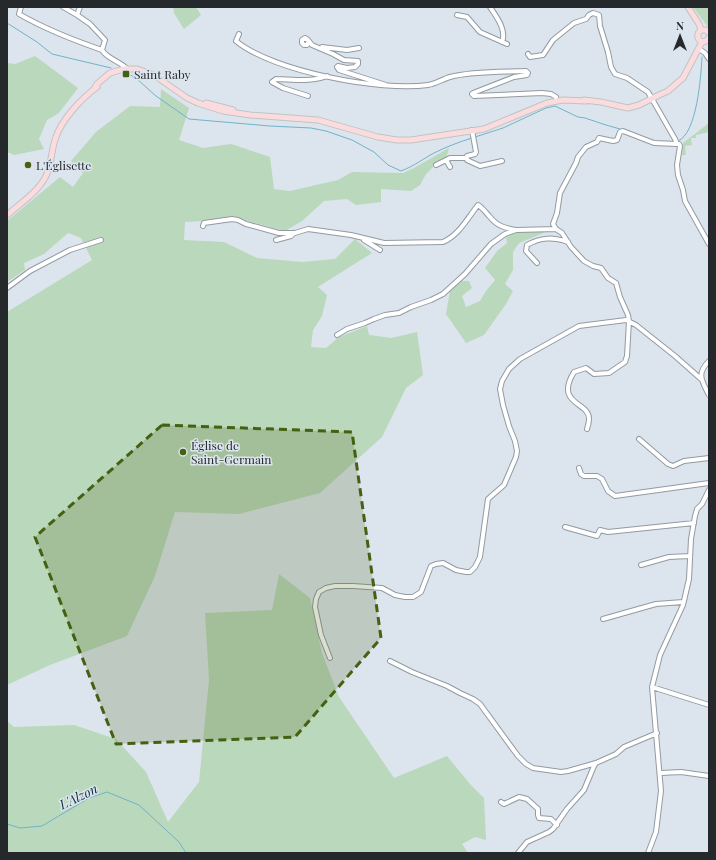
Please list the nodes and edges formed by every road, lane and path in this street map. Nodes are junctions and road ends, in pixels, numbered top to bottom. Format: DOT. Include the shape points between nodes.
graph roads {
  1 [pos="21,7"];
  2 [pos="63,7"];
  3 [pos="80,7"];
  4 [pos="688,7"];
  5 [pos="492,8"];
  6 [pos="457,14"];
  7 [pos="77,15"];
  8 [pos="701,30"];
  9 [pos="709,33"];
  10 [pos="239,34"];
  11 [pos="709,38"];
  12 [pos="308,42"];
  13 [pos="502,42"];
  14 [pos="507,44"];
  15 [pos="701,45"];
  16 [pos="318,47"];
  17 [pos="359,48"];
  18 [pos="102,50"];
  19 [pos="528,54"];
  20 [pos="709,59"];
  21 [pos="116,61"];
  22 [pos="127,69"];
  23 [pos="119,70"];
  24 [pos="327,76"];
  25 [pos="158,78"];
  26 [pos="387,86"];
  27 [pos="94,89"];
  28 [pos="308,96"];
  29 [pos="556,97"];
  30 [pos="652,98"];
  31 [pos="586,101"];
  32 [pos="531,109"];
  33 [pos="473,135"];
  34 [pos="676,142"];
  35 [pos="466,158"];
  36 [pos="446,160"];
  37 [pos="502,161"];
  38 [pos="436,165"];
  39 [pos="450,167"];
  40 [pos="7,215"];
  41 [pos="203,226"];
  42 [pos="556,229"];
  43 [pos="516,230"];
  44 [pos="295,233"];
  45 [pos="364,239"];
  46 [pos="101,240"];
  47 [pos="276,240"];
  48 [pos="568,242"];
  49 [pos="709,244"];
  50 [pos="380,250"];
  51 [pos="537,263"];
  52 [pos="7,288"];
  53 [pos="629,321"];
  54 [pos="337,335"];
  55 [pos="709,361"];
  56 [pos="701,379"];
  57 [pos="709,395"];
  58 [pos="587,429"];
  59 [pos="639,439"];
  60 [pos="709,458"];
  61 [pos="579,468"];
  62 [pos="709,482"];
  63 [pos="709,490"];
  64 [pos="694,523"];
  65 [pos="565,527"];
  66 [pos="690,556"];
  67 [pos="641,565"];
  68 [pos="683,602"];
  69 [pos="603,619"];
  70 [pos="330,658"];
  71 [pos="390,661"];
  72 [pos="652,687"];
  73 [pos="709,705"];
  74 [pos="657,733"];
  75 [pos="596,762"];
  76 [pos="661,773"];
  77 [pos="709,776"];
  78 [pos="501,802"];
  79 [pos="557,825"];
  80 [pos="518,853"];
  81 [pos="648,853"];
  1 -- 18 [label="street" via="19,14 37,25"];
  2 -- 7 [label="street"];
  3 -- 7 [label="street"];
  4 -- 8 [label="main road"];
  5 -- 13 [label="street" via="503,34"];
  6 -- 13 [label="street" via="467,17 480,32"];
  7 -- 18 [label="street" via="104,37"];
  8 -- 9 [label="main road"];
  8 -- 15 [label="main road" via="697,36"];
  10 -- 24 [label="street" via="236,41 245,48 301,70"];
  11 -- 15 [label="main road"];
  12 -- 16 [label="street"];
  13 -- 14 [label="street"];
  15 -- 20 [label="street"];
  15 -- 30 [label="main road" via="679,82"];
  16 -- 17 [label="street" via="347,50"];
  16 -- 26 [label="street" via="344,60 358,61 355,67 338,66 339,70"];
  18 -- 21 [label="street"];
  19 -- 30 [label="street" via="530,57 543,55 553,40 574,23 586,19 593,13 597,14 615,74 627,78 648,92"];
  21 -- 22 [label="street"];
  21 -- 23 [label="street"];
  22 -- 23 [label="main road"];
  22 -- 25 [label="main road" via="137,69"];
  23 -- 27 [label="main road" via="110,73"];
  24 -- 26 [label="street"];
  24 -- 28 [label="street" via="298,80 276,79 272,82"];
  25 -- 27 [label="main road" via="130,71 116,74"];
  25 -- 33 [label="main road" via="194,101 214,104 239,113 325,121 397,140"];
  26 -- 29 [label="street" via="428,85 451,76 526,71 527,75 514,77 472,94 474,96 547,93"];
  27 -- 40 [label="main road" via="60,128 46,176 40,185"];
  29 -- 31 [label="main road"];
  29 -- 32 [label="main road"];
  30 -- 31 [label="main road" via="628,108"];
  30 -- 34 [label="street"];
  31 -- 32 [label="main road" via="556,101"];
  32 -- 33 [label="main road"];
  33 -- 35 [label="street" via="475,154"];
  34 -- 42 [label="street" via="654,143 622,131 617,140 599,138 597,142 586,147 578,157 568,181 562,187 554,224"];
  34 -- 49 [label="street" via="680,146 677,165 684,201"];
  35 -- 36 [label="street"];
  35 -- 37 [label="street" via="480,166"];
  36 -- 38 [label="street"];
  36 -- 39 [label="street"];
  41 -- 44 [label="street" via="204,223 232,219 279,233"];
  42 -- 43 [label="street"];
  42 -- 48 [label="street"];
  43 -- 45 [label="street" via="496,224 478,205 456,233 443,242 384,243"];
  43 -- 54 [label="street" via="500,236 443,294"];
  44 -- 45 [label="street" via="308,229"];
  44 -- 47 [label="street"];
  45 -- 50 [label="street"];
  46 -- 52 [label="street" via="70,250 30,271"];
  48 -- 51 [label="street" via="549,238 527,245 526,251"];
  48 -- 53 [label="street" via="584,261 601,268 608,278 616,283"];
  53 -- 56 [label="street" via="636,324"];
  53 -- 58 [label="street" via="627,356 624,362 609,373 594,374 586,368 574,372 569,381 569,395 589,416"];
  53 -- 70 [label="street" via="579,326 520,359 509,370 500,389 502,405 515,441 516,457 504,485 488,499 480,556 475,567 466,572 443,563 431,566 421,592 413,597 395,595 382,588 358,586 335,586 319,592 315,607 321,635"];
  55 -- 56 [label="street" via="700,374"];
  56 -- 57 [label="street"];
  59 -- 60 [label="street" via="673,466 684,461"];
  61 -- 62 [label="street" via="584,476 597,476 615,496"];
  63 -- 64 [label="street" via="698,509"];
  64 -- 65 [label="street" via="608,532 600,530 597,536"];
  64 -- 66 [label="street"];
  66 -- 67 [label="street" via="669,557"];
  66 -- 68 [label="street" via="689,579"];
  68 -- 69 [label="street" via="656,604"];
  68 -- 72 [label="street" via="660,655"];
  71 -- 75 [label="street" via="447,686 480,704 518,756 533,768 562,772"];
  72 -- 73 [label="street"];
  72 -- 74 [label="street"];
  74 -- 75 [label="street"];
  74 -- 76 [label="street"];
  75 -- 79 [label="street" via="584,790"];
  76 -- 77 [label="street" via="681,772"];
  76 -- 81 [label="street" via="661,801 656,832"];
  78 -- 79 [label="street" via="504,804 519,797 527,799 538,809 539,817 551,819"];
  79 -- 80 [label="street" via="549,832 527,842"];
}
